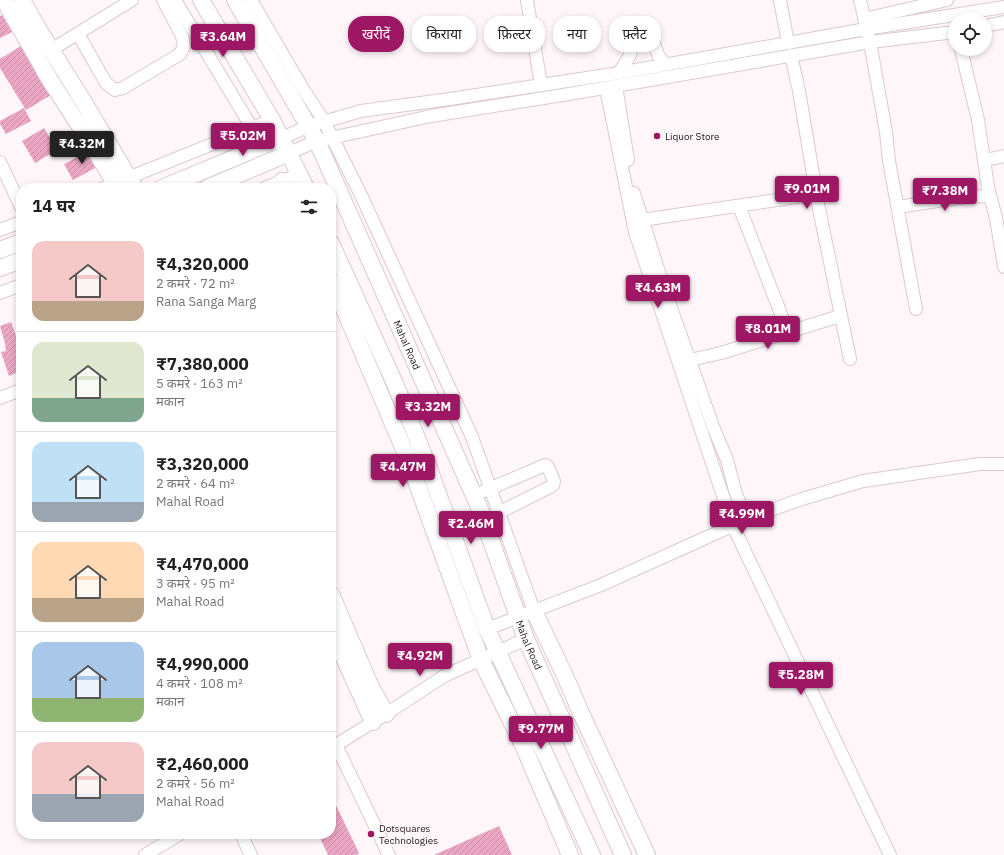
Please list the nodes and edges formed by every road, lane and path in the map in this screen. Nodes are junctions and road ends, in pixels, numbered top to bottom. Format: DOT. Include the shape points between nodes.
graph roads {
  1 [pos="4,0"];
  2 [pos="22,0"];
  3 [pos="132,0"];
  4 [pos="163,0"];
  5 [pos="175,0"];
  6 [pos="201,0"];
  7 [pos="235,0"];
  8 [pos="251,0"];
  9 [pos="526,0"];
  10 [pos="780,0"];
  11 [pos="860,0"];
  12 [pos="948,0"];
  13 [pos="1004,7"];
  14 [pos="1004,22"];
  15 [pos="865,24"];
  16 [pos="992,25"];
  17 [pos="948,33"];
  18 [pos="78,34"];
  19 [pos="870,42"];
  20 [pos="788,43"];
  21 [pos="51,50"];
  22 [pos="791,55"];
  23 [pos="963,56"];
  24 [pos="665,64"];
  25 [pos="619,73"];
  26 [pos="542,85"];
  27 [pos="611,87"];
  28 [pos="272,120"];
  29 [pos="317,124"];
  30 [pos="252,128"];
  31 [pos="282,138"];
  32 [pos="324,139"];
  33 [pos="289,153"];
  34 [pos="1004,156"];
  35 [pos="985,160"];
  36 [pos="0,162"];
  37 [pos="303,181"];
  38 [pos="119,183"];
  39 [pos="119,183"];
  40 [pos="125,183"];
  41 [pos="174,183"];
  42 [pos="219,183"];
  43 [pos="290,183"];
  44 [pos="817,194"];
  45 [pos="990,196"];
  46 [pos="16,197"];
  47 [pos="740,206"];
  48 [pos="898,207"];
  49 [pos="999,213"];
  50 [pos="642,220"];
  51 [pos="16,224"];
  52 [pos="0,230"];
  53 [pos="16,244"];
  54 [pos="0,250"];
  55 [pos="386,252"];
  56 [pos="336,254"];
  57 [pos="369,260"];
  58 [pos="16,262"];
  59 [pos="1004,267"];
  60 [pos="0,268"];
  61 [pos="16,287"];
  62 [pos="0,293"];
  63 [pos="336,300"];
  64 [pos="916,309"];
  65 [pos="840,316"];
  66 [pos="788,332"];
  67 [pos="690,360"];
  68 [pos="850,360"];
  69 [pos="387,366"];
  70 [pos="371,373"];
  71 [pos="16,392"];
  72 [pos="0,398"];
  73 [pos="1004,464"];
  74 [pos="490,489"];
  75 [pos="473,495"];
  76 [pos="498,513"];
  77 [pos="484,520"];
  78 [pos="747,520"];
  79 [pos="733,526"];
  80 [pos="336,606"];
  81 [pos="534,611"];
  82 [pos="518,616"];
  83 [pos="487,629"];
  84 [pos="336,638"];
  85 [pos="526,639"];
  86 [pos="498,652"];
  87 [pos="481,660"];
  88 [pos="379,718"];
  89 [pos="336,744"];
  90 [pos="336,752"];
  91 [pos="172,839"];
  92 [pos="243,839"];
  93 [pos="145,855"];
  94 [pos="251,855"];
  95 [pos="388,855"];
  96 [pos="570,855"];
  97 [pos="592,855"];
  98 [pos="623,855"];
  99 [pos="647,855"];
  100 [pos="890,855"];
  1 -- 38 [label="main road" via="50,80"];
  2 -- 21 [label="main road"];
  3 -- 18 [label="street"];
  4 -- 18 [label="street" via="182,36 184,46 180,54 123,88 115,90 106,83"];
  5 -- 30 [label="street"];
  6 -- 28 [label="main road"];
  7 -- 29 [label="main road, Mahal Road"];
  8 -- 29 [label="street" via="304,89"];
  9 -- 26 [label="street"];
  10 -- 20 [label="street"];
  11 -- 15 [label="street"];
  12 -- 15 [label="street"];
  13 -- 15 [label="street"];
  14 -- 16 [label="street"];
  15 -- 19 [label="street"];
  15 -- 20 [label="street"];
  17 -- 19 [label="street"];
  18 -- 21 [label="street"];
  19 -- 22 [label="street"];
  19 -- 48 [label="street"];
  20 -- 24 [label="street"];
  21 -- 39 [label="main road" via="85,104"];
  22 -- 27 [label="street"];
  22 -- 44 [label="street"];
  23 -- 35 [label="street"];
  24 -- 25 [label="street"];
  24 -- 25 [label="street" via="658,55 652,38 645,35 637,37"];
  25 -- 26 [label="street"];
  26 -- 29 [label="street" via="361,112"];
  27 -- 32 [label="street" via="430,116"];
  27 -- 50 [label="street" via="632,187"];
  27 -- 79 [label="street" via="635,232"];
  28 -- 30 [label="street"];
  28 -- 31 [label="main road"];
  29 -- 31 [label="street"];
  29 -- 32 [label="main road, Mahal Road"];
  30 -- 40 [label="street"];
  31 -- 33 [label="main road"];
  31 -- 41 [label="main road"];
  32 -- 33 [label="street"];
  32 -- 55 [label="street" via="361,195"];
  32 -- 57 [label="main road, Mahal Road"];
  33 -- 37 [label="main road"];
  33 -- 42 [label="main road"];
  34 -- 35 [label="street"];
  35 -- 45 [label="street"];
  36 -- 46 [label="street"];
  37 -- 43 [label="street"];
  44 -- 47 [label="street"];
  44 -- 65 [label="street"];
  45 -- 48 [label="street" via="964,197"];
  45 -- 49 [label="street"];
  47 -- 50 [label="street"];
  47 -- 66 [label="street"];
  48 -- 64 [label="street"];
  49 -- 59 [label="street"];
  50 -- 67 [label="street"];
  51 -- 52 [label="street"];
  53 -- 54 [label="main road"];
  55 -- 57 [label="street"];
  55 -- 74 [label="street" via="472,437"];
  56 -- 69 [label="main road"];
  57 -- 75 [label="main road, Mahal Road"];
  58 -- 60 [label="main road"];
  61 -- 62 [label="street"];
  63 -- 70 [label="main road"];
  65 -- 66 [label="street"];
  65 -- 68 [label="street"];
  66 -- 67 [label="street"];
  67 -- 78 [label="street"];
  69 -- 70 [label="main road"];
  69 -- 83 [label="main road" via="427,463"];
  70 -- 87 [label="main road" via="408,459"];
  71 -- 72 [label="street"];
  73 -- 78 [label="street" via="980,464 863,481 802,499"];
  74 -- 75 [label="street"];
  74 -- 76 [label="street"];
  74 -- 76 [label="street" via="546,465 554,482 550,487"];
  75 -- 77 [label="main road, Mahal Road"];
  76 -- 77 [label="street"];
  76 -- 81 [label="street"];
  77 -- 82 [label="main road, Mahal Road"];
  78 -- 79 [label="street"];
  79 -- 81 [label="street" via="601,585"];
  79 -- 100 [label="street"];
  80 -- 88 [label="main road" via="370,685"];
  81 -- 82 [label="street"];
  81 -- 99 [label="main road"];
  82 -- 83 [label="street"];
  82 -- 85 [label="main road, Mahal Road"];
  83 -- 86 [label="main road"];
  84 -- 88 [label="main road"];
  85 -- 86 [label="street"];
  85 -- 98 [label="main road, Mahal Road"];
  86 -- 87 [label="street"];
  86 -- 97 [label="main road"];
  87 -- 88 [label="street" via="444,676"];
  87 -- 96 [label="main road" via="523,745"];
  88 -- 89 [label="street"];
  90 -- 95 [label="street"];
  91 -- 93 [label="street"];
  92 -- 94 [label="street"];
}
